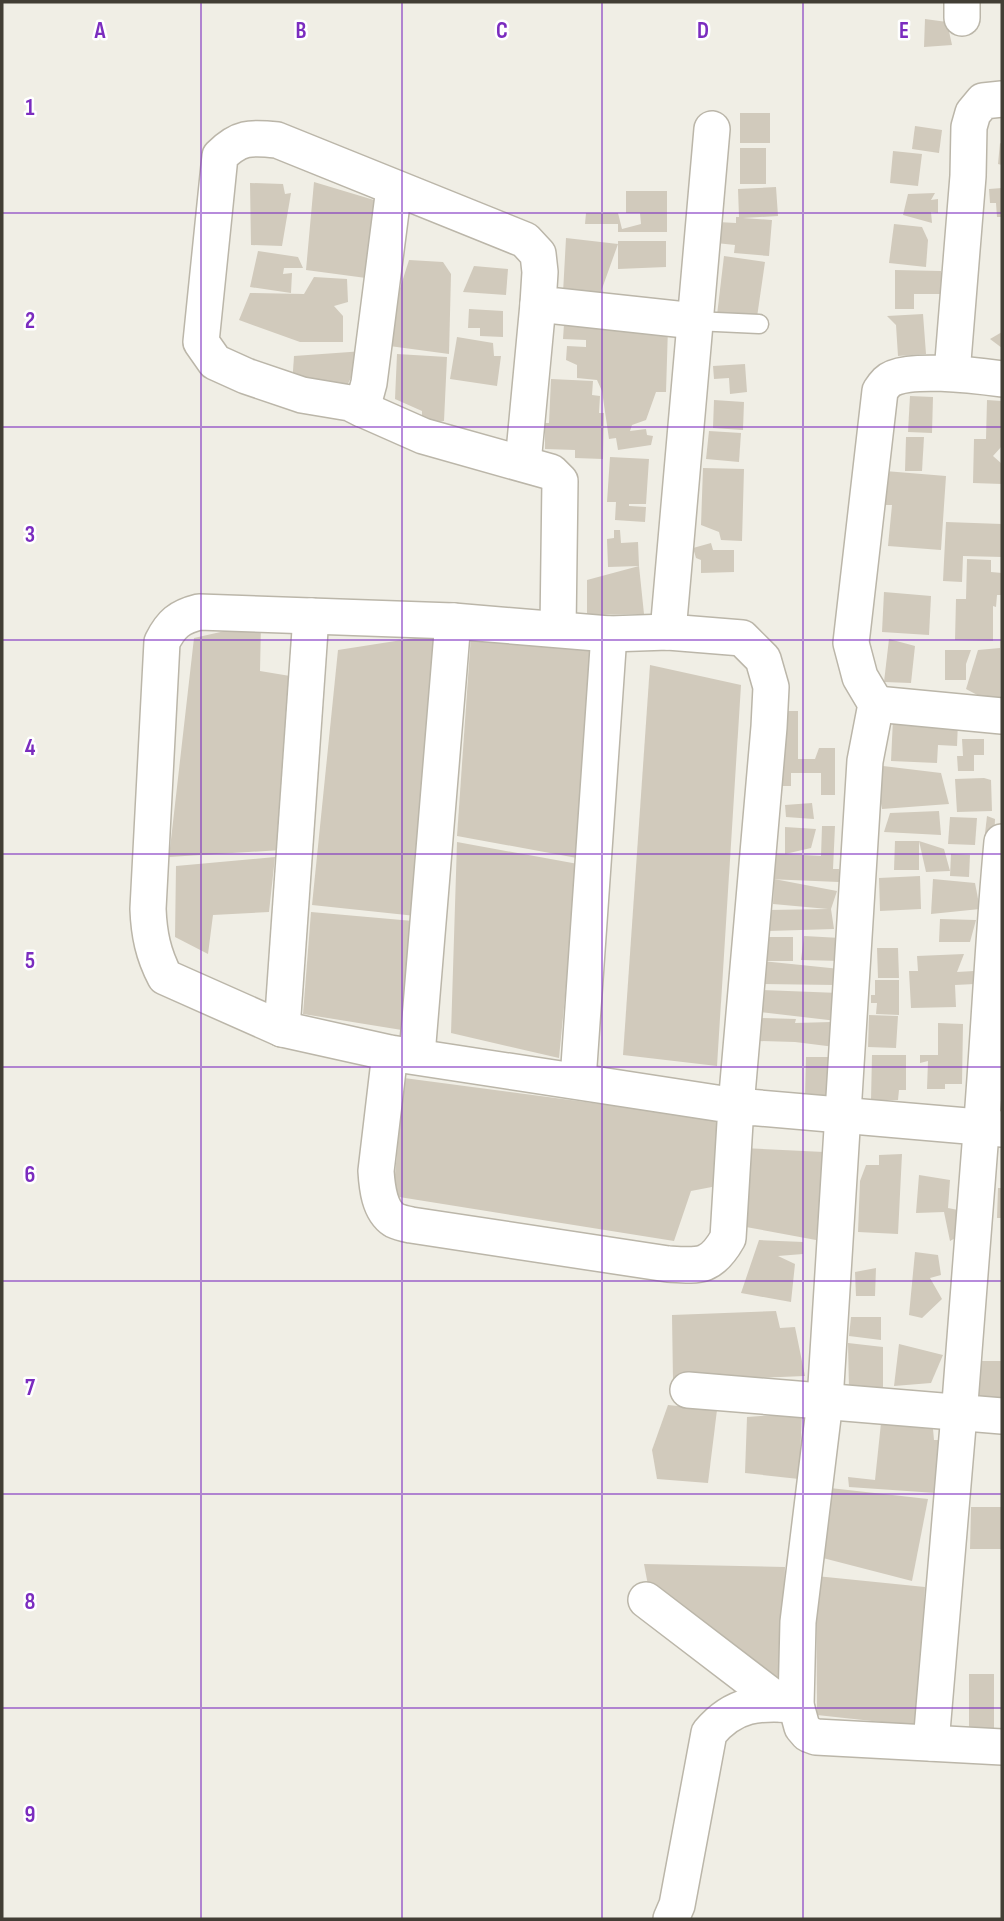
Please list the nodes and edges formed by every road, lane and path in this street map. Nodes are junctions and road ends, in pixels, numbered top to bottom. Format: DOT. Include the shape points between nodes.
graph roads {
  1 [pos="1002,99"];
  2 [pos="712,129"];
  3 [pos="394,188"];
  4 [pos="538,304"];
  5 [pos="695,321"];
  6 [pos="759,324"];
  7 [pos="952,373"];
  8 [pos="1002,379"];
  9 [pos="362,409"];
  10 [pos="523,463"];
  11 [pos="311,616"];
  12 [pos="453,621"];
  13 [pos="558,629"];
  14 [pos="667,632"];
  15 [pos="609,634"];
  16 [pos="876,704"];
  17 [pos="1002,716"];
  18 [pos="1002,842"];
  19 [pos="282,1029"];
  20 [pos="404,1054"];
  21 [pos="578,1080"];
  22 [pos="736,1106"];
  23 [pos="842,1116"];
  24 [pos="992,1128"];
  25 [pos="688,1390"];
  26 [pos="825,1401"];
  27 [pos="959,1414"];
  28 [pos="1002,1416"];
  29 [pos="646,1600"];
  30 [pos="789,1704"];
  31 [pos="931,1743"];
  32 [pos="1002,1747"];
  33 [pos="671,1919"];
  1 -- 7 [label="street" via="983,101 973,113 970,127"];
  2 -- 5 [label="street"];
  3 -- 4 [label="street" via="525,240 538,254"];
  3 -- 9 [label="street"];
  3 -- 9 [label="street" via="277,140 234,142 220,156 201,342 215,362 246,376"];
  4 -- 5 [label="street"];
  4 -- 10 [label="street"];
  5 -- 6 [label="lane"];
  5 -- 14 [label="street"];
  7 -- 8 [label="street"];
  7 -- 16 [label="street" via="901,376 880,391 851,643 860,677"];
  9 -- 10 [label="street" via="423,436"];
  10 -- 13 [label="street" via="551,471 559,481"];
  11 -- 12 [label="street"];
  11 -- 19 [label="street"];
  11 -- 19 [label="street" via="199,612 183,616 162,642 148,909 156,961 165,977"];
  12 -- 13 [label="street"];
  12 -- 20 [label="street"];
  13 -- 15 [label="street"];
  14 -- 15 [label="street"];
  14 -- 22 [label="street" via="742,638 763,660 771,687"];
  15 -- 21 [label="street"];
  16 -- 17 [label="street"];
  16 -- 23 [label="street" via="865,761"];
  18 -- 24 [label="street" via="995,917"];
  19 -- 20 [label="street"];
  20 -- 21 [label="street"];
  20 -- 22 [label="street" via="376,1171 382,1205 394,1220 411,1225 700,1266 718,1257 729,1238"];
  21 -- 22 [label="street"];
  22 -- 23 [label="street"];
  23 -- 24 [label="street"];
  23 -- 26 [label="street"];
  24 -- 27 [label="street"];
  25 -- 26 [label="street"];
  26 -- 27 [label="street"];
  26 -- 30 [label="street"];
  27 -- 28 [label="street"];
  27 -- 31 [label="street"];
  29 -- 30 [label="street"];
  30 -- 31 [label="street" via="807,1734"];
  30 -- 33 [label="street" via="750,1705 721,1718 709,1733"];
  31 -- 32 [label="street"];
}
